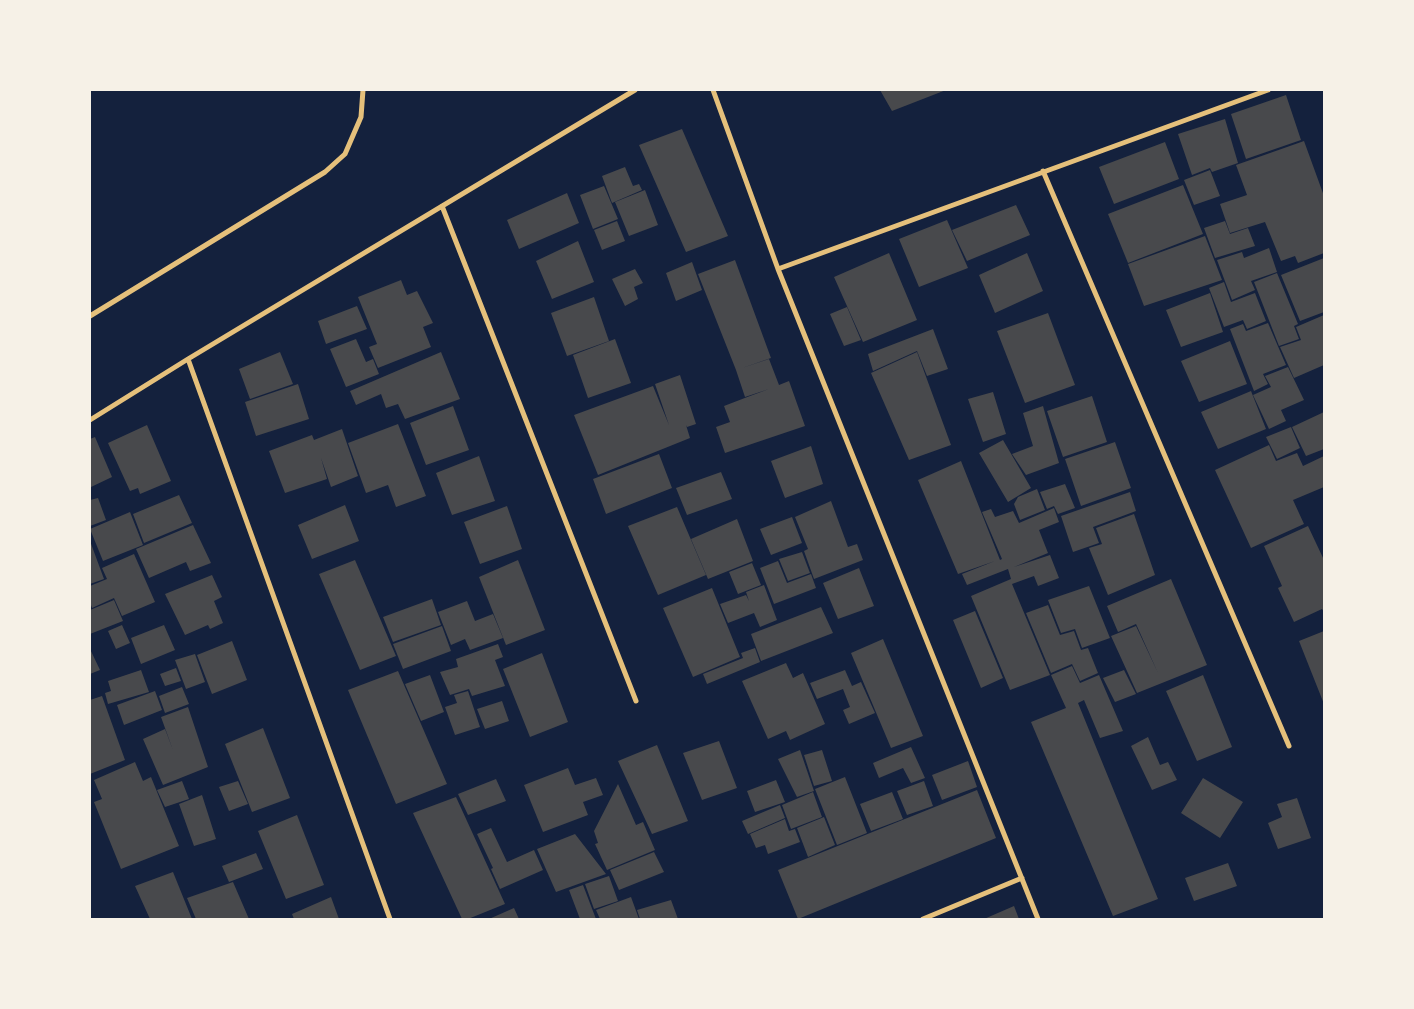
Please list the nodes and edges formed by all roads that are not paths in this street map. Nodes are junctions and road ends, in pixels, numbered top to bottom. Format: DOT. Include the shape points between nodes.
graph roads {
  1 [pos="363,90"];
  2 [pos="635,90"];
  3 [pos="713,90"];
  4 [pos="1268,90"];
  5 [pos="1043,171"];
  6 [pos="442,206"];
  7 [pos="778,269"];
  8 [pos="90,316"];
  9 [pos="188,359"];
  10 [pos="90,420"];
  11 [pos="636,700"];
  12 [pos="1289,746"];
  13 [pos="1022,878"];
  14 [pos="390,919"];
  15 [pos="923,919"];
  16 [pos="1038,919"];
  1 -- 8 [label="street" via="361,117 345,154 325,172"];
  2 -- 6 [label="street"];
  3 -- 7 [label="street"];
  4 -- 5 [label="street"];
  5 -- 7 [label="street"];
  5 -- 12 [label="street"];
  6 -- 9 [label="street"];
  6 -- 11 [label="street"];
  7 -- 13 [label="street"];
  9 -- 10 [label="street"];
  9 -- 14 [label="street"];
  13 -- 15 [label="street"];
  13 -- 16 [label="street"];
}
